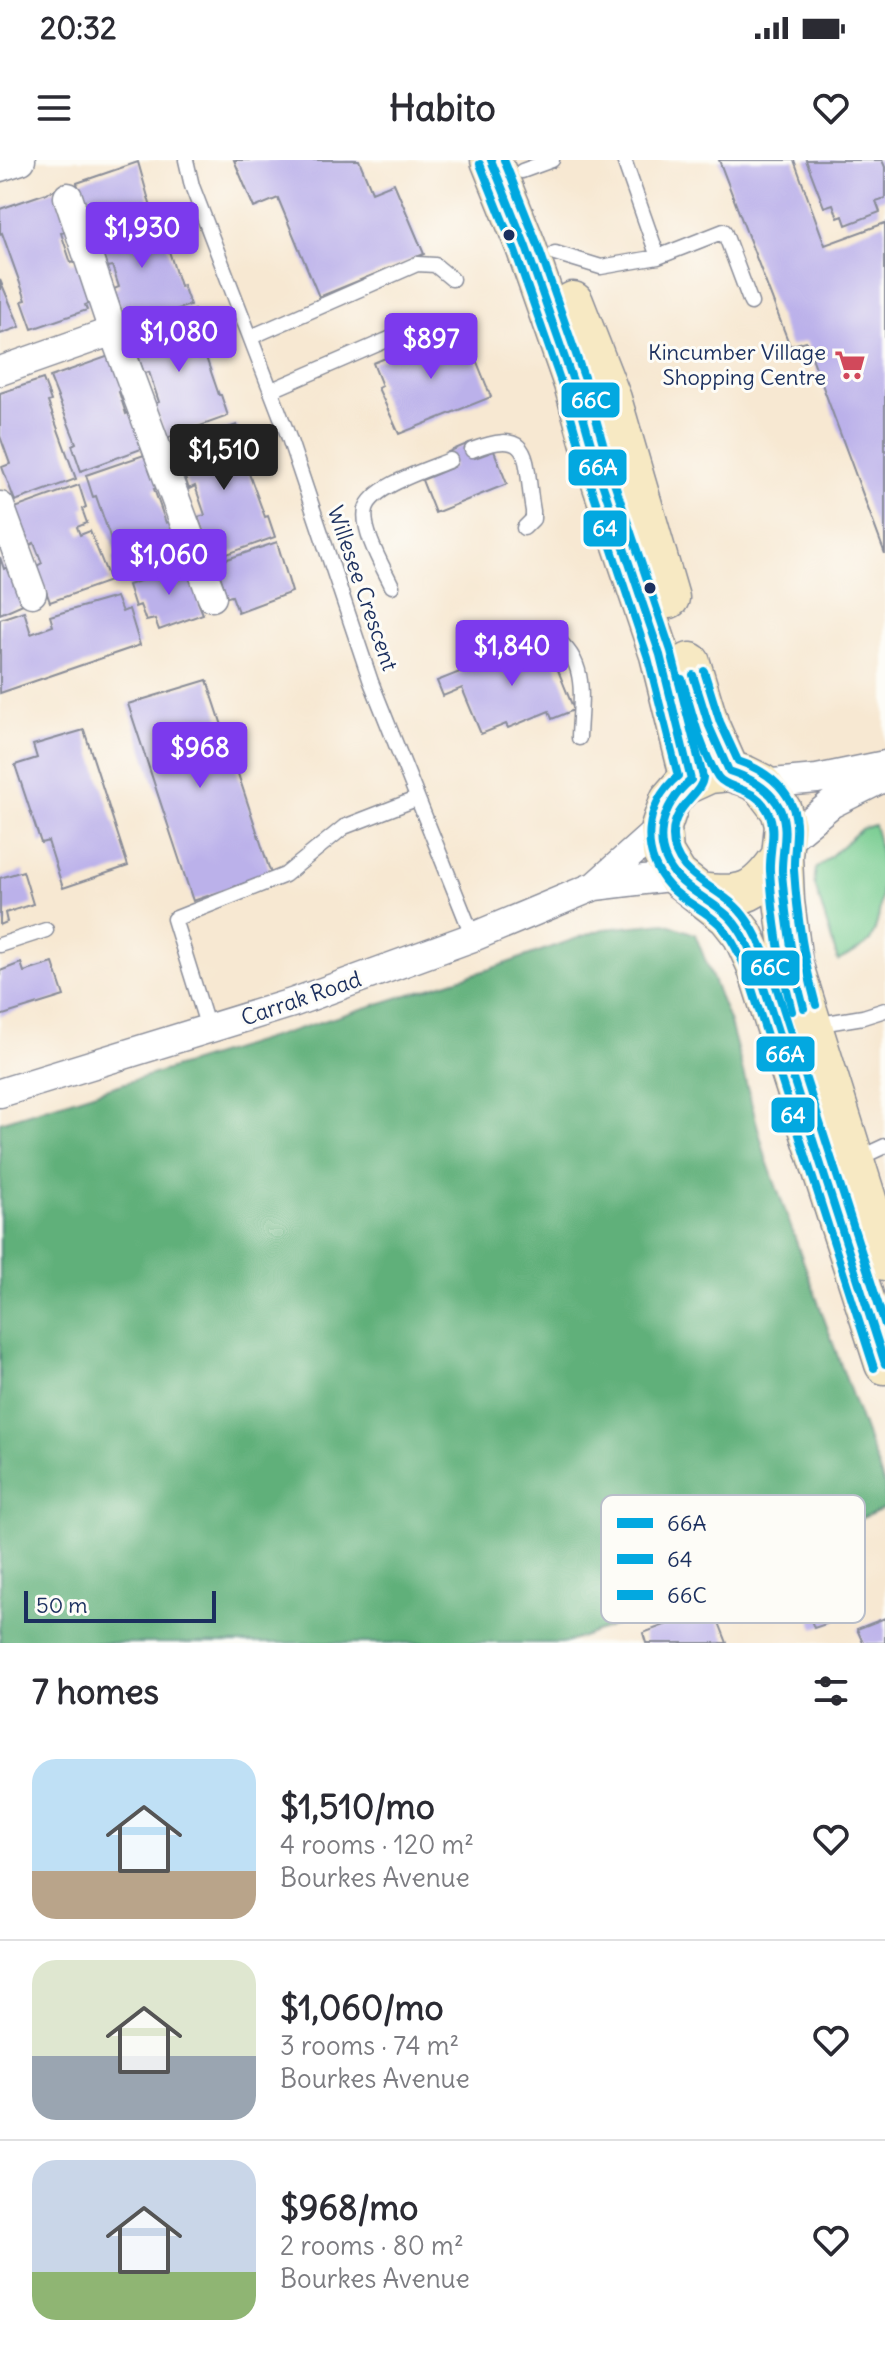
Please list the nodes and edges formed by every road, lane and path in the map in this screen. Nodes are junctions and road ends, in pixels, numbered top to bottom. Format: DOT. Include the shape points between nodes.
graph roads {
  1 [pos="21,160"];
  2 [pos="186,160"];
  3 [pos="624,160"];
  4 [pos="521,163"];
  5 [pos="0,167"];
  6 [pos="68,197"];
  7 [pos="555,253"];
  8 [pos="658,257"];
  9 [pos="452,279"];
  10 [pos="751,303"];
  11 [pos="113,331"];
  12 [pos="251,337"];
  13 [pos="394,337"];
  14 [pos="0,371"];
  15 [pos="272,390"];
  16 [pos="472,450"];
  17 [pos="450,460"];
  18 [pos="0,506"];
  19 [pos="524,528"];
  20 [pos="392,586"];
  21 [pos="32,593"];
  22 [pos="212,597"];
  23 [pos="546,632"];
  24 [pos="579,738"];
  25 [pos="885,765"];
  26 [pos="885,777"];
  27 [pos="727,778"];
  28 [pos="416,799"];
  29 [pos="661,827"];
  30 [pos="783,849"];
  31 [pos="688,884"];
  32 [pos="595,886"];
  33 [pos="46,930"];
  34 [pos="473,937"];
  35 [pos="0,945"];
  36 [pos="885,1010"];
  37 [pos="810,1026"];
  38 [pos="208,1028"];
  39 [pos="0,1093"];
  40 [pos="869,1153"];
  41 [pos="885,1260"];
  42 [pos="885,1364"];
  1 -- 5 [label="street"];
  2 -- 12 [label="lane, Willesee Crescent"];
  3 -- 8 [label="lane"];
  4 -- 7 [label="main road"];
  4 -- 27 [label="main road" via="526,247 602,483 664,668"];
  6 -- 11 [label="street"];
  7 -- 8 [label="lane" via="601,267"];
  7 -- 27 [label="main road" via="611,399"];
  8 -- 10 [label="lane" via="724,231"];
  9 -- 12 [label="lane" via="435,265 417,264"];
  11 -- 14 [label="street"];
  11 -- 22 [label="street"];
  12 -- 15 [label="lane, Willesee Crescent"];
  13 -- 15 [label="lane"];
  15 -- 28 [label="lane, Willesee Crescent"];
  16 -- 19 [label="lane" via="517,443 524,454 533,519"];
  17 -- 20 [label="lane" via="370,499 368,532"];
  18 -- 21 [label="street"];
  23 -- 24 [label="lane" via="559,639 578,671 583,688"];
  25 -- 27 [label="street" via="817,779"];
  26 -- 30 [label="street" via="831,804"];
  27 -- 29 [label="main road" via="670,800"];
  27 -- 30 [label="main road" via="781,810"];
  28 -- 34 [label="lane, Willesee Crescent"];
  28 -- 38 [label="lane" via="344,827 285,875 174,919"];
  29 -- 31 [label="main road" via="663,853"];
  29 -- 32 [label="street, Carrak Road"];
  30 -- 31 [label="main road" via="754,889 728,897"];
  30 -- 37 [label="main road" via="792,963"];
  31 -- 32 [label="street, Carrak Road"];
  31 -- 42 [label="main road" via="728,916 756,963"];
  32 -- 34 [label="street, Carrak Road"];
  33 -- 35 [label="lane"];
  34 -- 38 [label="street, Carrak Road"];
  36 -- 37 [label="lane"];
  37 -- 40 [label="main road"];
  38 -- 39 [label="street, Carrak Road"];
  40 -- 41 [label="main road"];
}
